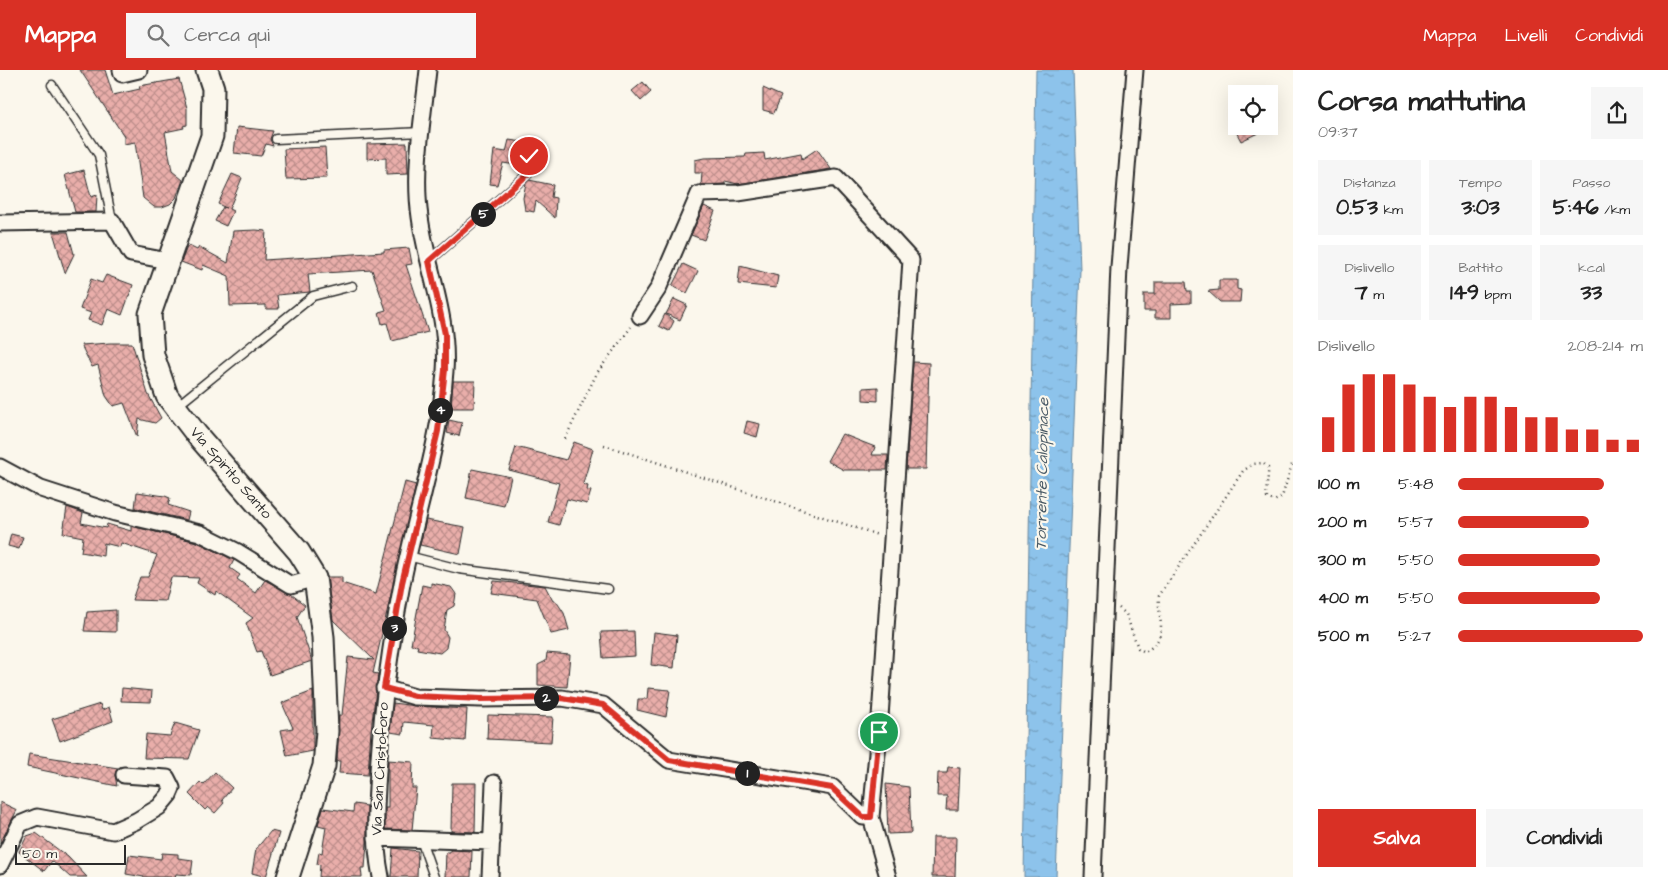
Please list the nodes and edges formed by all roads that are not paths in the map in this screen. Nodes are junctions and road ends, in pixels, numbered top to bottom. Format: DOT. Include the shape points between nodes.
graph roads {
  1 [pos="121,70"];
  2 [pos="139,70"];
  3 [pos="207,70"];
  4 [pos="428,70"];
  5 [pos="1135,70"];
  6 [pos="52,86"];
  7 [pos="422,132"];
  8 [pos="276,139"];
  9 [pos="529,156"];
  10 [pos="112,221"];
  11 [pos="0,223"];
  12 [pos="168,261"];
  13 [pos="429,261"];
  14 [pos="352,286"];
  15 [pos="640,316"];
  16 [pos="176,408"];
  17 [pos="0,467"];
  18 [pos="408,556"];
  19 [pos="315,578"];
  20 [pos="608,589"];
  21 [pos="384,688"];
  22 [pos="124,775"];
  23 [pos="494,784"];
  24 [pos="871,817"];
  25 [pos="376,838"];
  26 [pos="421,840"];
  27 [pos="492,842"];
  28 [pos="0,865"];
  29 [pos="288,877"];
  30 [pos="381,877"];
  31 [pos="434,877"];
  32 [pos="490,877"];
  33 [pos="888,877"];
  34 [pos="1093,877"];
  1 -- 2 [label="street" via="122,74"];
  3 -- 12 [label="street, Via Spirito Santo" via="213,88 212,136"];
  4 -- 7 [label="street, Via San Cristoforo"];
  5 -- 34 [label="street" via="1119,267"];
  6 -- 10 [label="lane" via="99,155"];
  7 -- 8 [label="lane"];
  7 -- 13 [label="street, Via San Cristoforo" via="420,217"];
  9 -- 13 [label="lane" via="527,175"];
  10 -- 11 [label="street"];
  10 -- 12 [label="street" via="131,254"];
  12 -- 16 [label="street, Via Spirito Santo" via="150,314 153,355 167,396"];
  13 -- 18 [label="street, Via San Cristoforo" via="445,334 445,370 438,431"];
  14 -- 16 [label="lane" via="313,296"];
  15 -- 24 [label="street" via="658,289 700,194 738,193 836,178 911,260"];
  16 -- 19 [label="street, Via Spirito Santo" via="299,552"];
  17 -- 19 [label="street" via="41,489 115,513 200,533 291,584"];
  18 -- 20 [label="lane" via="459,569"];
  18 -- 21 [label="street, Via San Cristoforo"];
  19 -- 29 [label="street, Via Spirito Santo" via="323,637 327,731 324,766"];
  21 -- 24 [label="street" via="415,696 562,698 603,705 669,760 832,788 863,817"];
  21 -- 25 [label="street, Via San Cristoforo"];
  22 -- 28 [label="street" via="167,778 172,788 159,806 114,831 37,817 20,824"];
  23 -- 27 [label="street"];
  24 -- 33 [label="street"];
  25 -- 26 [label="street"];
  25 -- 30 [label="street, Via San Cristoforo"];
  26 -- 27 [label="street"];
  26 -- 31 [label="lane"];
  27 -- 32 [label="street"];
}
